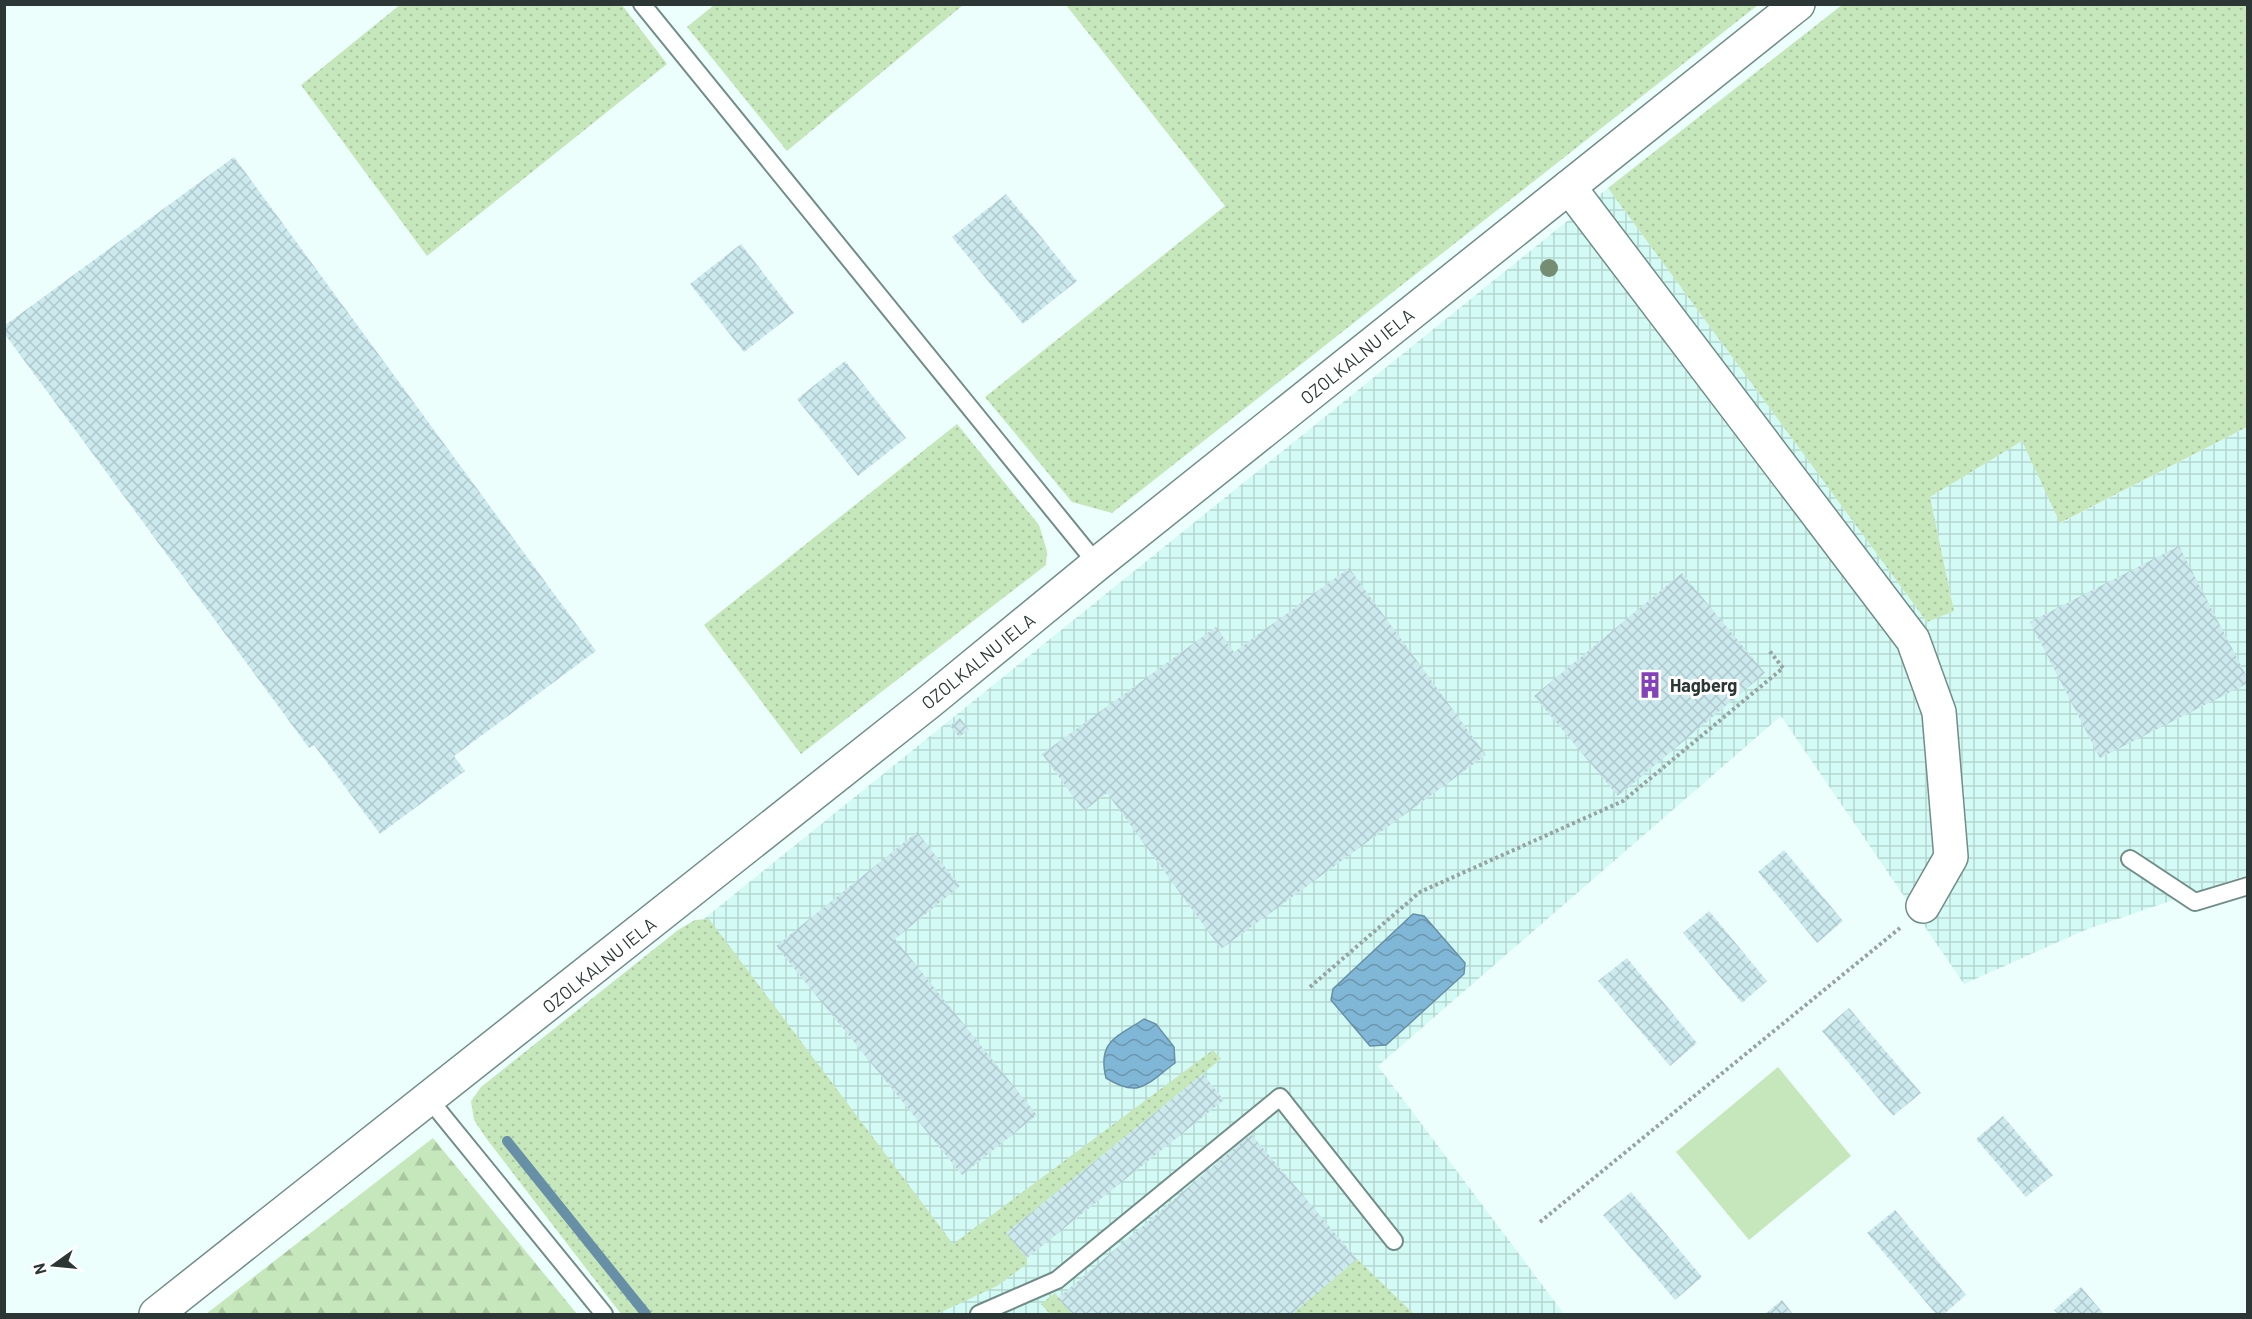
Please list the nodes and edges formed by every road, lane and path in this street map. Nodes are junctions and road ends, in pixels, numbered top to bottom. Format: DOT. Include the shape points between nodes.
graph roads {
  1 [pos="642,4"];
  2 [pos="1798,4"];
  3 [pos="1569,187"];
  4 [pos="1097,564"];
  5 [pos="1768,649"];
  6 [pos="2130,859"];
  7 [pos="2247,886"];
  8 [pos="1923,906"];
  9 [pos="1310,987"];
  10 [pos="429,1100"];
  11 [pos="1540,1222"];
  12 [pos="1394,1241"];
  13 [pos="985,1313"];
  14 [pos="156,1314"];
  15 [pos="604,1314"];
  1 -- 4 [label="lane"];
  2 -- 3 [label="street, OZOLKALNU IELA"];
  3 -- 4 [label="street, OZOLKALNU IELA"];
  3 -- 8 [label="street" via="1914,640 1939,712 1951,856"];
  4 -- 10 [label="street, OZOLKALNU IELA"];
  5 -- 9 [label="path" via="1783,668 1623,801 1420,892"];
  6 -- 7 [label="lane" via="2195,902"];
  8 -- 11 [label="path" via="1888,940"];
  10 -- 14 [label="street, OZOLKALNU IELA"];
  10 -- 15 [label="lane"];
  12 -- 13 [label="lane" via="1280,1097 1057,1280"];
}
